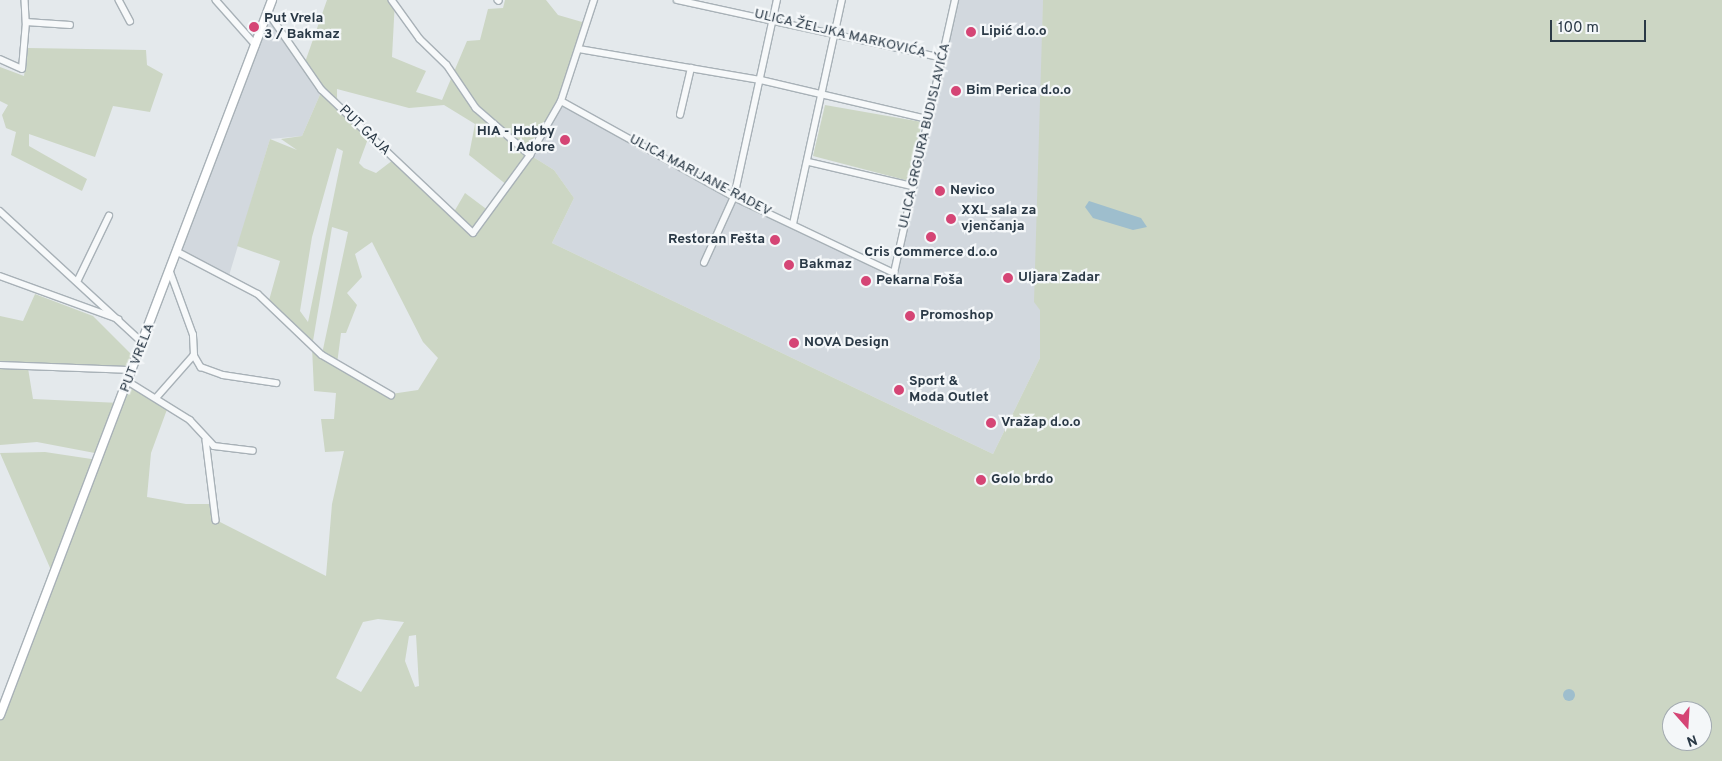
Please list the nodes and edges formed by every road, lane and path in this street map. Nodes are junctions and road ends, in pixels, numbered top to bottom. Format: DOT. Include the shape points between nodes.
graph roads {
  1 [pos="25,0"];
  2 [pos="119,0"];
  3 [pos="216,0"];
  4 [pos="272,0"];
  5 [pos="392,0"];
  6 [pos="594,0"];
  7 [pos="677,0"];
  8 [pos="777,0"];
  9 [pos="842,0"];
  10 [pos="956,0"];
  11 [pos="270,15"];
  12 [pos="773,17"];
  13 [pos="130,21"];
  14 [pos="26,22"];
  15 [pos="70,24"];
  16 [pos="836,31"];
  17 [pos="257,47"];
  18 [pos="579,49"];
  19 [pos="942,58"];
  20 [pos="0,59"];
  21 [pos="692,68"];
  22 [pos="760,80"];
  23 [pos="823,94"];
  24 [pos="561,101"];
  25 [pos="680,115"];
  26 [pos="927,119"];
  27 [pos="530,155"];
  28 [pos="809,162"];
  29 [pos="912,186"];
  30 [pos="734,197"];
  31 [pos="0,211"];
  32 [pos="109,216"];
  33 [pos="792,224"];
  34 [pos="178,252"];
  35 [pos="704,263"];
  36 [pos="170,272"];
  37 [pos="894,272"];
  38 [pos="0,276"];
  39 [pos="78,280"];
  40 [pos="120,320"];
  41 [pos="143,343"];
  42 [pos="194,355"];
  43 [pos="0,365"];
  44 [pos="133,370"];
  45 [pos="129,382"];
  46 [pos="276,383"];
  47 [pos="391,394"];
  48 [pos="156,398"];
  49 [pos="206,440"];
  50 [pos="253,451"];
  51 [pos="216,520"];
  52 [pos="0,714"];
  1 -- 14 [label="street"];
  2 -- 13 [label="street"];
  3 -- 17 [label="street"];
  4 -- 11 [label="main road, PUT VRELA"];
  5 -- 27 [label="street" via="420,39 447,64 476,108"];
  6 -- 18 [label="street"];
  7 -- 12 [label="street, ULICA ŽELJKA MARKOVIĆA"];
  8 -- 12 [label="street"];
  9 -- 16 [label="street"];
  10 -- 19 [label="street, ULICA GRGURA BUDISLAVIĆA"];
  11 -- 17 [label="main road, PUT VRELA"];
  11 -- 27 [label="street, PUT GAJA" via="322,90 473,233"];
  12 -- 16 [label="street, ULICA ŽELJKA MARKOVIĆA"];
  12 -- 22 [label="street"];
  14 -- 15 [label="street"];
  14 -- 20 [label="street" via="22,69"];
  16 -- 19 [label="street, ULICA ŽELJKA MARKOVIĆA"];
  16 -- 23 [label="street"];
  17 -- 34 [label="main road, PUT VRELA"];
  18 -- 21 [label="street"];
  18 -- 24 [label="street"];
  19 -- 26 [label="street, ULICA GRGURA BUDISLAVIĆA"];
  21 -- 22 [label="street"];
  21 -- 25 [label="street"];
  22 -- 23 [label="street"];
  22 -- 30 [label="street"];
  23 -- 26 [label="street"];
  23 -- 28 [label="street"];
  24 -- 27 [label="street"];
  24 -- 30 [label="street, ULICA MARIJANE RADEV"];
  26 -- 29 [label="street, ULICA GRGURA BUDISLAVIĆA"];
  28 -- 29 [label="street"];
  28 -- 33 [label="street"];
  29 -- 37 [label="street, ULICA GRGURA BUDISLAVIĆA"];
  30 -- 33 [label="street, ULICA MARIJANE RADEV"];
  30 -- 35 [label="street"];
  31 -- 39 [label="street"];
  32 -- 39 [label="street"];
  33 -- 37 [label="street, ULICA MARIJANE RADEV"];
  34 -- 36 [label="main road, PUT VRELA"];
  34 -- 47 [label="street" via="258,294 322,355"];
  36 -- 41 [label="main road, PUT VRELA"];
  36 -- 42 [label="street" via="193,335"];
  38 -- 40 [label="street"];
  39 -- 40 [label="street"];
  40 -- 41 [label="street"];
  41 -- 44 [label="main road, PUT VRELA"];
  42 -- 46 [label="street" via="201,367 223,375"];
  42 -- 48 [label="street"];
  43 -- 44 [label="street"];
  44 -- 45 [label="main road, PUT VRELA"];
  45 -- 48 [label="street"];
  45 -- 52 [label="main road, PUT VRELA"];
  48 -- 49 [label="street" via="190,420"];
  49 -- 50 [label="street" via="214,446"];
  49 -- 51 [label="street"];
}
